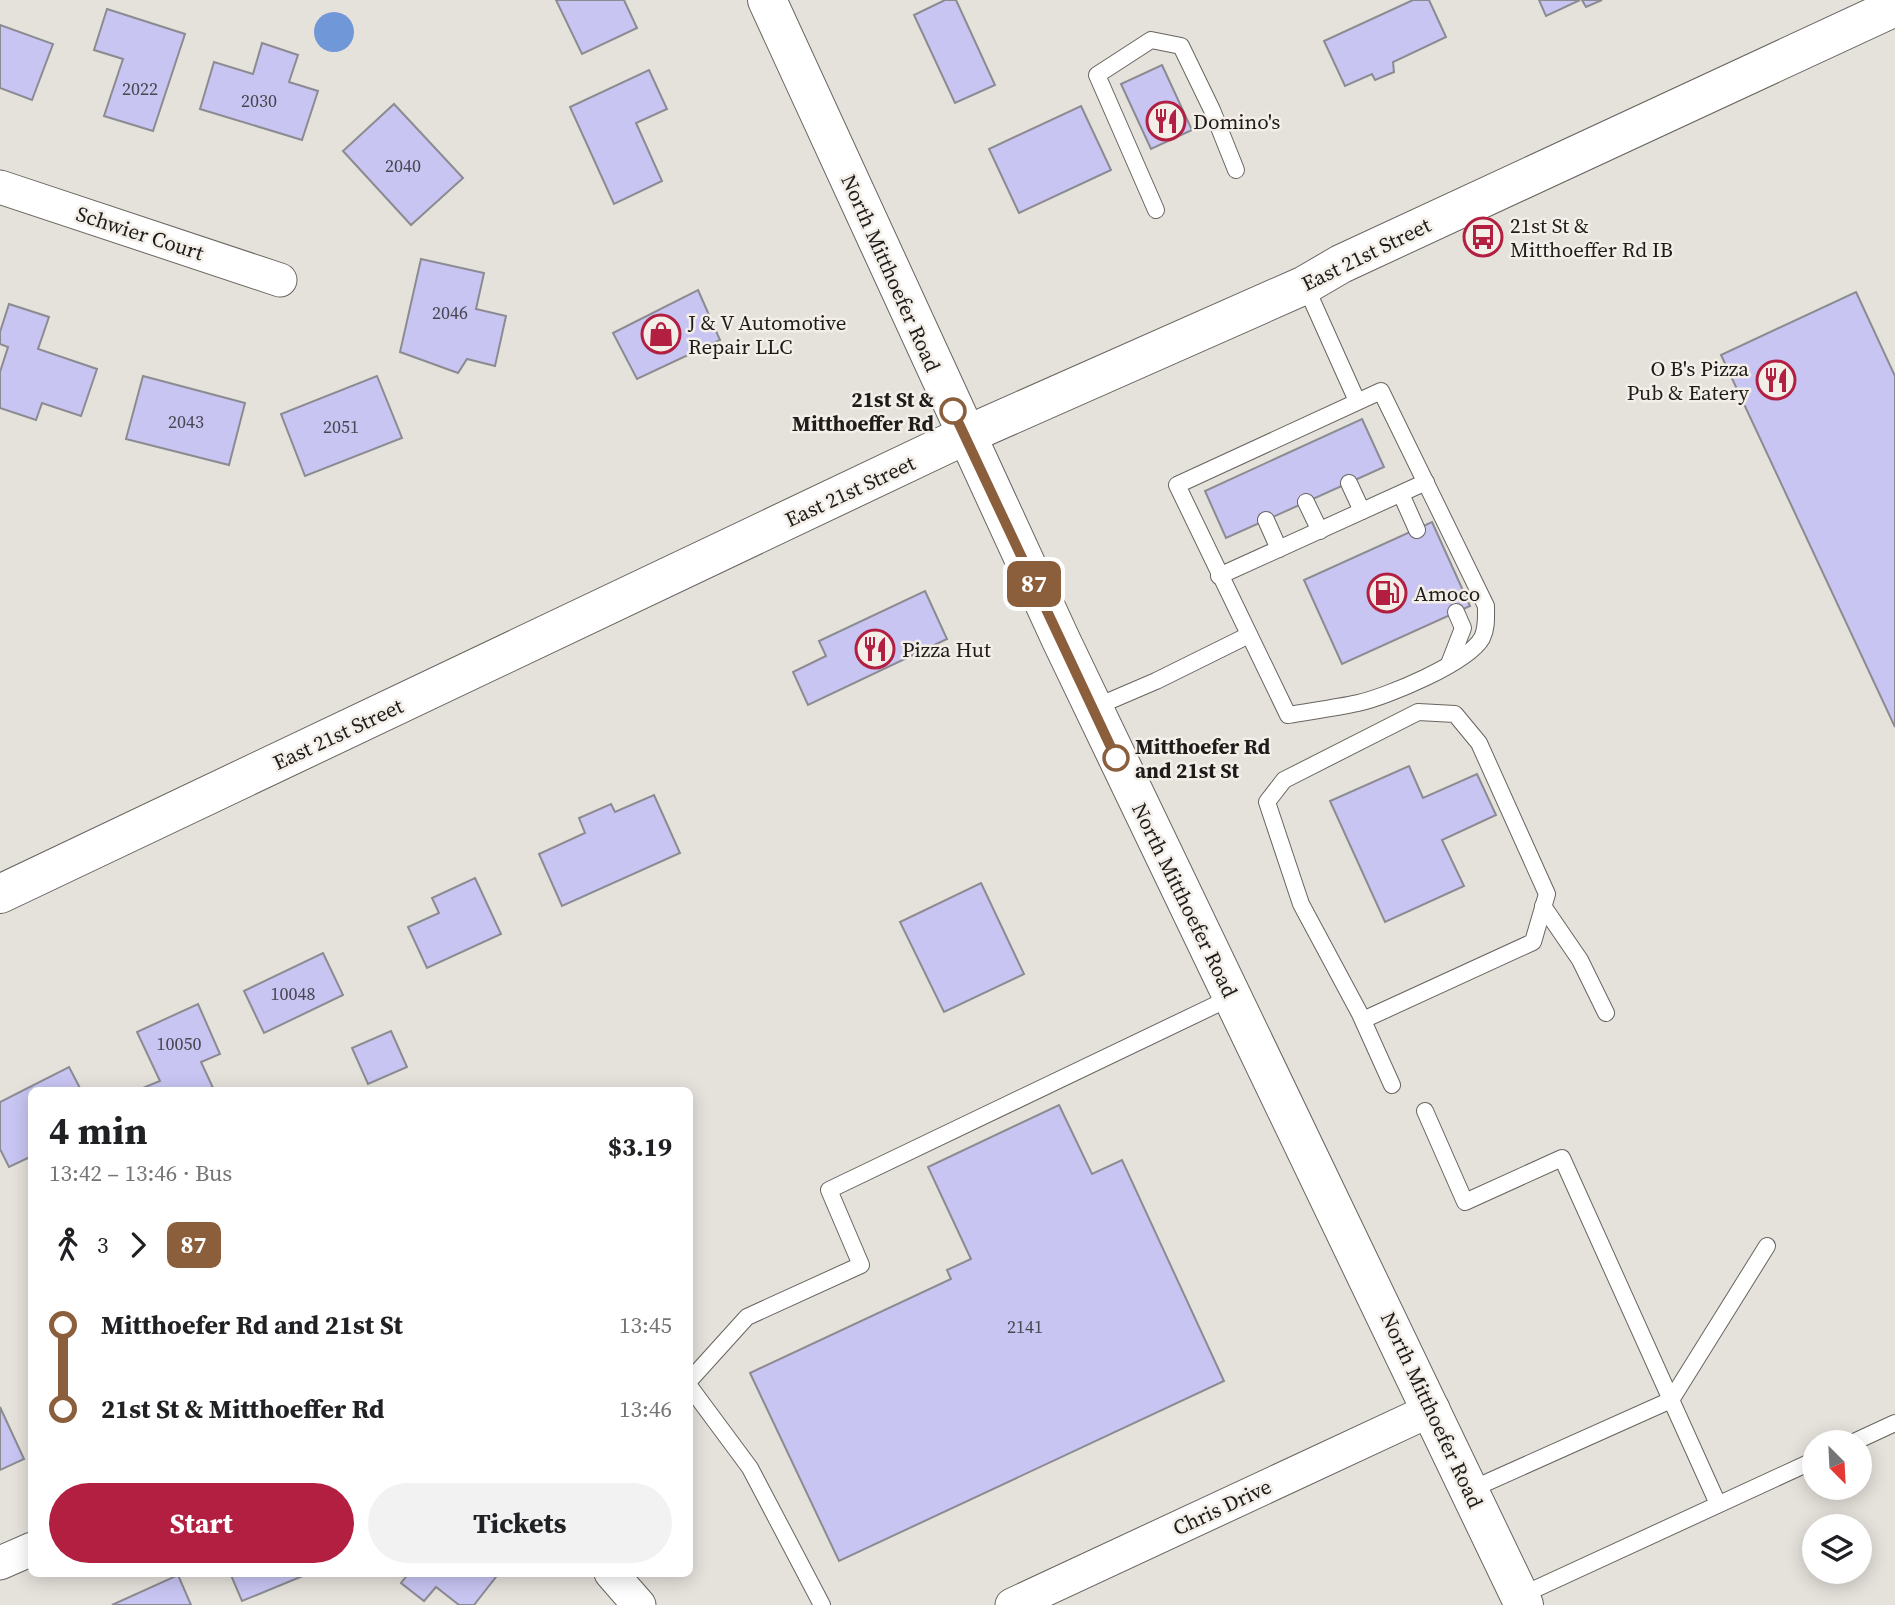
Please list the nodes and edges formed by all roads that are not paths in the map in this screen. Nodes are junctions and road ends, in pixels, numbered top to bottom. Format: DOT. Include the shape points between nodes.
graph roads {
  1 [pos="767,0"];
  2 [pos="1895,7"];
  3 [pos="1236,170"];
  4 [pos="0,187"];
  5 [pos="1156,210"];
  6 [pos="280,280"];
  7 [pos="1305,285"];
  8 [pos="1357,401"];
  9 [pos="1319,420"];
  10 [pos="1327,435"];
  11 [pos="964,436"];
  12 [pos="1279,438"];
  13 [pos="1286,454"];
  14 [pos="1426,482"];
  15 [pos="1349,483"];
  16 [pos="1401,494"];
  17 [pos="1307,502"];
  18 [pos="1362,511"];
  19 [pos="1266,520"];
  20 [pos="1417,530"];
  21 [pos="1321,531"];
  22 [pos="1279,549"];
  23 [pos="1219,576"];
  24 [pos="1456,612"];
  25 [pos="1249,635"];
  26 [pos="1448,667"];
  27 [pos="1093,708"];
  28 [pos="0,894"];
  29 [pos="1543,906"];
  30 [pos="1232,997"];
  31 [pos="1606,1013"];
  32 [pos="1363,1020"];
  33 [pos="1392,1085"];
  34 [pos="1425,1111"];
  35 [pos="1767,1245"];
  36 [pos="693,1377"];
  37 [pos="693,1391"];
  38 [pos="1671,1400"];
  39 [pos="1433,1409"];
  40 [pos="1895,1423"];
  41 [pos="1872,1434"];
  42 [pos="1802,1466"];
  43 [pos="1470,1490"];
  44 [pos="1718,1504"];
  45 [pos="28,1551"];
  46 [pos="0,1563"];
  47 [pos="614,1577"];
  48 [pos="1522,1600"];
  49 [pos="639,1605"];
  50 [pos="822,1605"];
  51 [pos="1012,1605"];
  1 -- 11 [label="main road, North Mitthoefer Road"];
  2 -- 7 [label="main road, East 21st Street" via="1353,258"];
  3 -- 5 [label="lane" via="1181,46 1151,40 1097,75"];
  4 -- 6 [label="street, Schwier Court"];
  7 -- 8 [label="lane"];
  7 -- 11 [label="main road, East 21st Street"];
  8 -- 9 [label="lane"];
  8 -- 14 [label="lane" via="1381,391"];
  9 -- 10 [label="lane"];
  9 -- 12 [label="lane"];
  11 -- 27 [label="main road, North Mitthoefer Road"];
  11 -- 28 [label="main road, East 21st Street"];
  12 -- 13 [label="lane"];
  12 -- 23 [label="lane" via="1240,465 1177,485"];
  14 -- 16 [label="lane"];
  14 -- 26 [label="lane" via="1486,606 1486,630 1480,641"];
  15 -- 18 [label="lane"];
  16 -- 18 [label="lane"];
  16 -- 20 [label="lane"];
  17 -- 21 [label="lane"];
  18 -- 21 [label="lane"];
  19 -- 22 [label="lane"];
  21 -- 22 [label="lane"];
  22 -- 23 [label="lane"];
  23 -- 25 [label="lane"];
  24 -- 26 [label="lane" via="1463,628"];
  25 -- 26 [label="lane" via="1288,715 1360,703"];
  25 -- 27 [label="lane"];
  27 -- 30 [label="main road, North Mitthoefer Road"];
  29 -- 31 [label="lane" via="1580,960"];
  29 -- 32 [label="lane" via="1533,942"];
  29 -- 32 [label="lane" via="1547,894 1528,846 1479,743 1455,715 1418,712 1284,780 1267,802 1271,815 1301,904"];
  30 -- 36 [label="lane" via="829,1190 861,1265 747,1317"];
  30 -- 39 [label="main road, North Mitthoefer Road"];
  32 -- 33 [label="lane"];
  34 -- 38 [label="lane" via="1465,1202 1562,1158"];
  35 -- 38 [label="lane"];
  37 -- 50 [label="lane" via="750,1468"];
  38 -- 43 [label="lane"];
  38 -- 44 [label="lane"];
  39 -- 43 [label="main road, North Mitthoefer Road"];
  39 -- 51 [label="street, Chris Drive"];
  40 -- 41 [label="lane"];
  42 -- 44 [label="lane"];
  43 -- 48 [label="main road, North Mitthoefer Road"];
  44 -- 48 [label="lane"];
  45 -- 46 [label="street"];
  47 -- 49 [label="street"];
}
